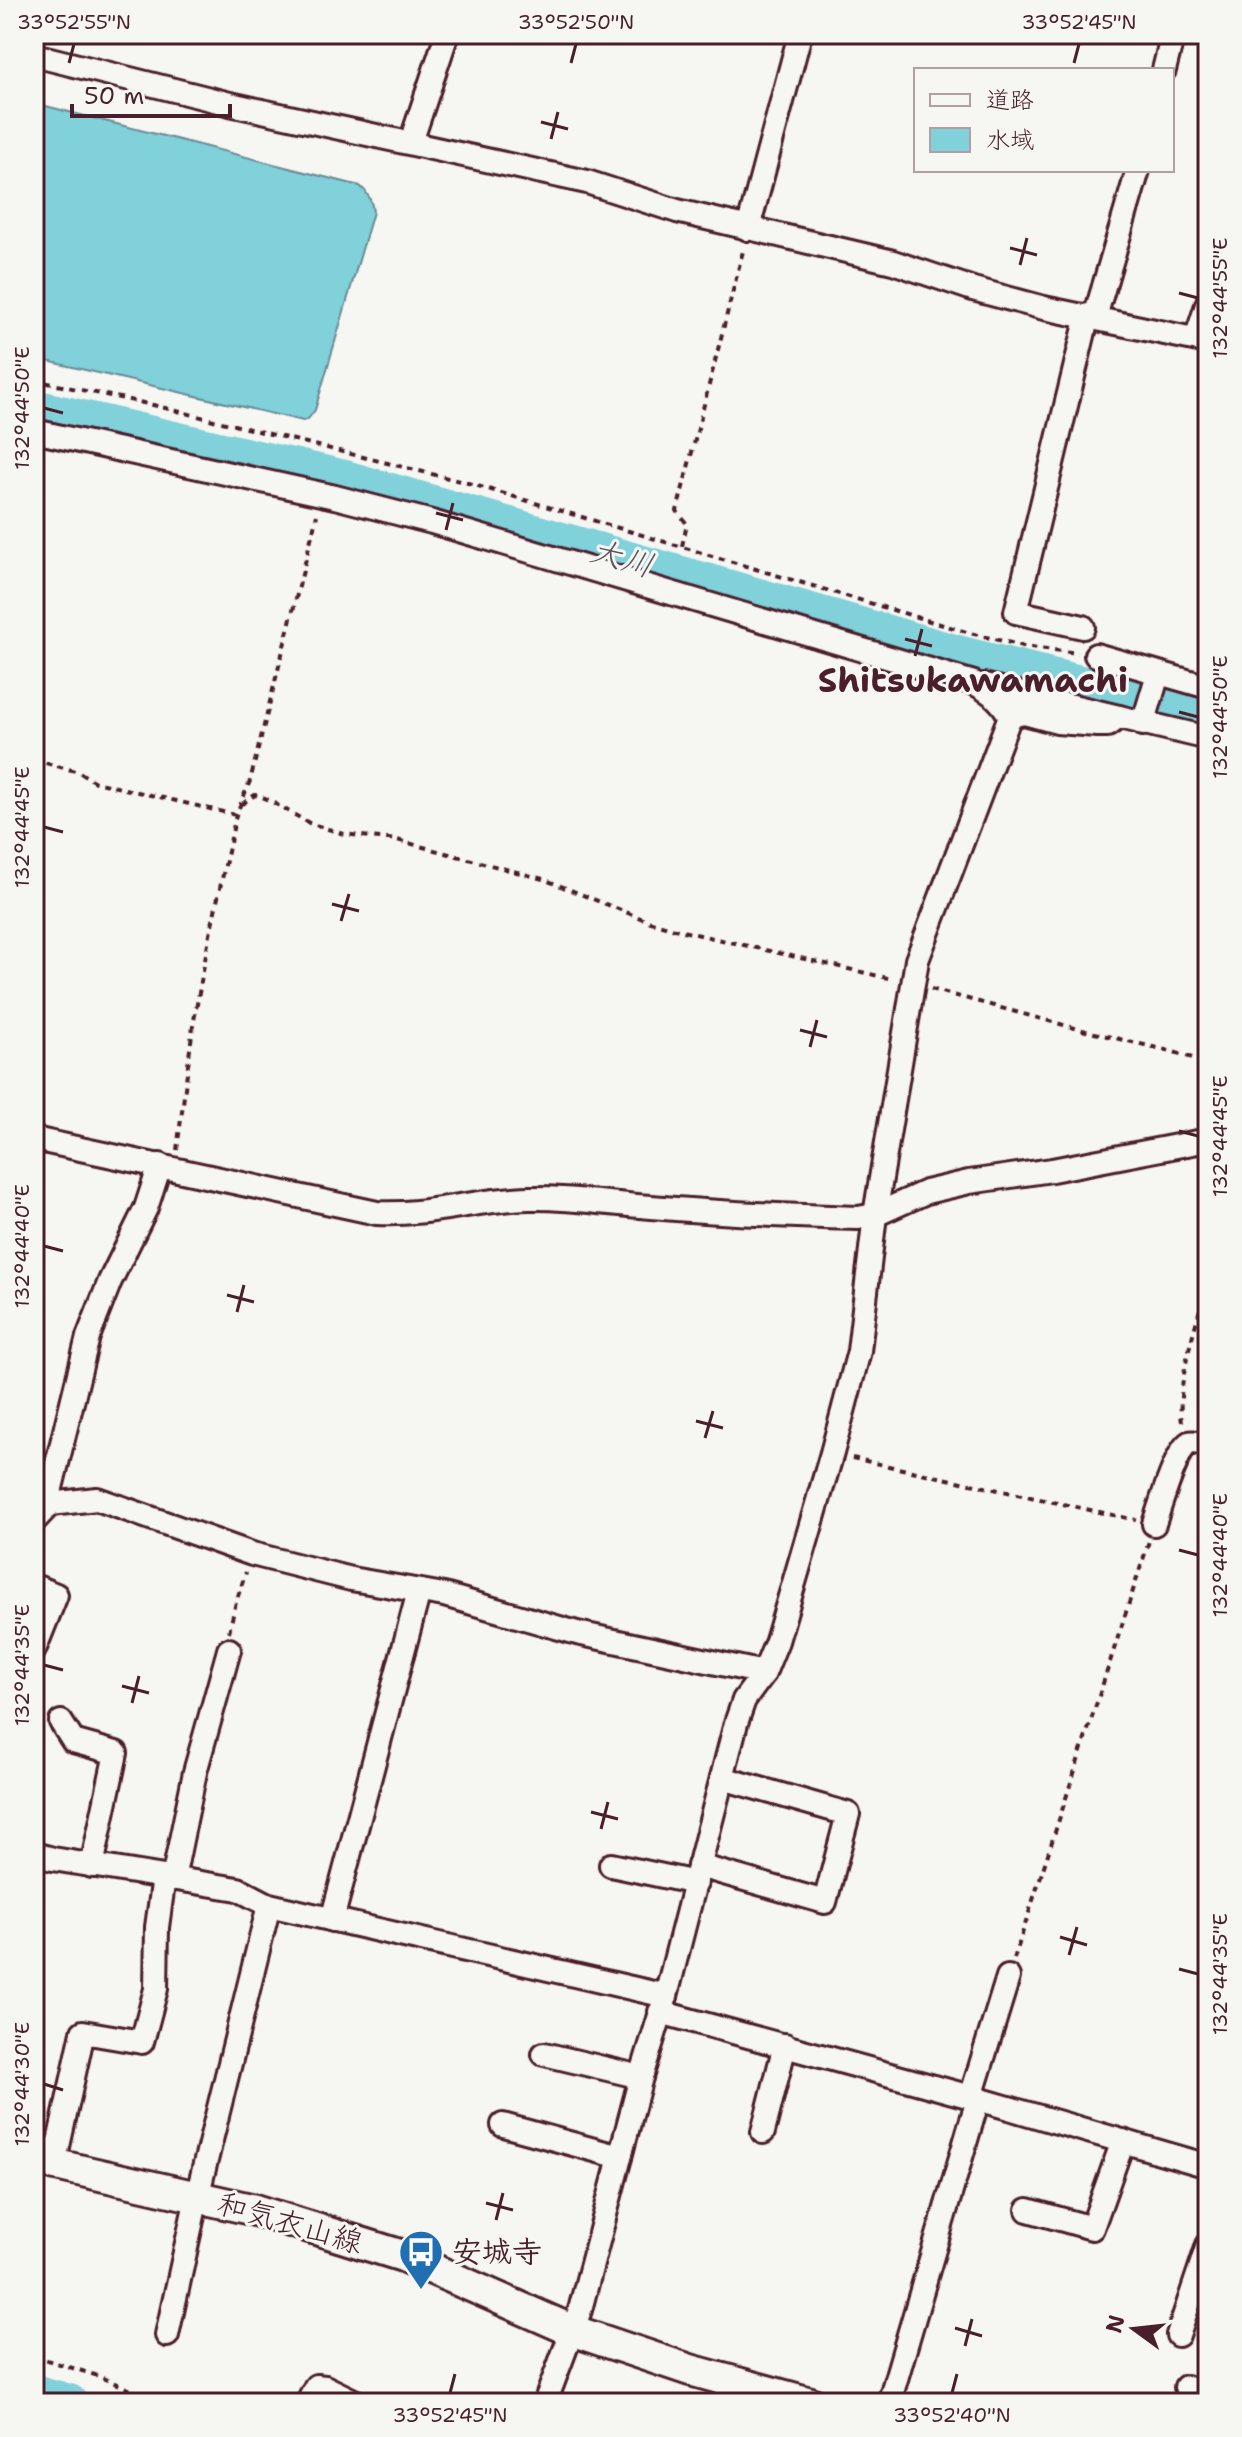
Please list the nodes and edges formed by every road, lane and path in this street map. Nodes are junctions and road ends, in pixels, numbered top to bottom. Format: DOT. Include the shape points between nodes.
graph roads {
  1 [pos="447,34"];
  2 [pos="800,34"];
  3 [pos="1173,34"];
  4 [pos="34,55"];
  5 [pos="1164,68"];
  6 [pos="411,142"];
  7 [pos="1137,172"];
  8 [pos="748,229"];
  9 [pos="1208,302"];
  10 [pos="1091,316"];
  11 [pos="1202,341"];
  12 [pos="34,380"];
  13 [pos="34,431"];
  14 [pos="318,512"];
  15 [pos="681,547"];
  16 [pos="1083,627"];
  17 [pos="1096,655"];
  18 [pos="1208,677"];
  19 [pos="1164,678"];
  20 [pos="974,683"];
  21 [pos="1208,687"];
  22 [pos="1010,716"];
  23 [pos="1119,717"];
  24 [pos="1144,721"];
  25 [pos="1208,738"];
  26 [pos="34,760"];
  27 [pos="242,804"];
  28 [pos="236,815"];
  29 [pos="913,984"];
  30 [pos="1208,1063"];
  31 [pos="34,1139"];
  32 [pos="1208,1140"];
  33 [pos="168,1167"];
  34 [pos="875,1215"];
  35 [pos="1208,1281"];
  36 [pos="1197,1445"];
  37 [pos="832,1453"];
  38 [pos="50,1504"];
  39 [pos="34,1521"];
  40 [pos="1154,1524"];
  41 [pos="252,1554"];
  42 [pos="34,1586"];
  43 [pos="419,1591"];
  44 [pos="34,1650"];
  45 [pos="229,1650"];
  46 [pos="764,1673"];
  47 [pos="61,1722"];
  48 [pos="722,1778"];
  49 [pos="34,1854"];
  50 [pos="611,1865"];
  51 [pos="92,1866"];
  52 [pos="698,1874"];
  53 [pos="168,1878"];
  54 [pos="269,1905"];
  55 [pos="332,1920"];
  56 [pos="1008,1977"];
  57 [pos="663,2004"];
  58 [pos="785,2045"];
  59 [pos="544,2054"];
  60 [pos="641,2077"];
  61 [pos="975,2098"];
  62 [pos="503,2125"];
  63 [pos="763,2132"];
  64 [pos="1123,2141"];
  65 [pos="620,2157"];
  66 [pos="44,2162"];
  67 [pos="1208,2166"];
  68 [pos="197,2197"];
  69 [pos="1028,2210"];
  70 [pos="1208,2245"];
  71 [pos="571,2330"];
  72 [pos="167,2335"];
  73 [pos="1178,2335"];
  74 [pos="34,2356"];
  75 [pos="1186,2387"];
  76 [pos="1208,2394"];
  77 [pos="163,2403"];
  78 [pos="307,2403"];
  79 [pos="358,2403"];
  80 [pos="545,2403"];
  81 [pos="811,2403"];
  82 [pos="889,2403"];
  1 -- 6 [label="street"];
  2 -- 8 [label="street"];
  3 -- 5 [label="street"];
  4 -- 6 [label="street"];
  6 -- 8 [label="street" via="587,182"];
  7 -- 10 [label="street"];
  8 -- 10 [label="street"];
  8 -- 15 [label="path" via="677,511 687,524"];
  9 -- 11 [label="street"];
  10 -- 11 [label="street"];
  10 -- 16 [label="street" via="1016,612"];
  12 -- 15 [label="path" via="468,483"];
  13 -- 20 [label="street" via="419,519"];
  14 -- 27 [label="path"];
  15 -- 17 [label="path" via="970,633"];
  17 -- 19 [label="street"];
  18 -- 19 [label="street"];
  19 -- 21 [label="street"];
  19 -- 24 [label="street"];
  20 -- 22 [label="street" via="1002,702"];
  20 -- 23 [label="street"];
  22 -- 23 [label="street" via="1024,713 1097,725"];
  22 -- 29 [label="street" via="917,960"];
  23 -- 24 [label="street"];
  24 -- 25 [label="street"];
  26 -- 28 [label="path" via="95,782"];
  27 -- 28 [label="path"];
  27 -- 29 [label="path" via="255,795 309,823 543,879 678,930"];
  28 -- 33 [label="path"];
  29 -- 30 [label="path"];
  29 -- 34 [label="street"];
  31 -- 33 [label="street"];
  32 -- 34 [label="street" via="969,1182 926,1192"];
  33 -- 34 [label="street" via="402,1215 526,1198 582,1198 730,1213"];
  33 -- 38 [label="street" via="88,1337"];
  34 -- 37 [label="street" via="859,1351"];
  35 -- 36 [label="path" via="1181,1399 1181,1415"];
  36 -- 40 [label="street" via="1166,1488"];
  37 -- 40 [label="path"];
  37 -- 46 [label="street"];
  38 -- 39 [label="street"];
  38 -- 41 [label="street" via="97,1499"];
  40 -- 56 [label="path"];
  41 -- 43 [label="street"];
  41 -- 45 [label="path" via="232,1615"];
  42 -- 44 [label="street" via="56,1595"];
  43 -- 46 [label="street" via="577,1633"];
  43 -- 55 [label="street"];
  45 -- 53 [label="street"];
  46 -- 48 [label="street" via="744,1700"];
  47 -- 51 [label="street" via="73,1741 116,1753"];
  48 -- 52 [label="street"];
  48 -- 52 [label="street" via="848,1814 825,1902"];
  49 -- 51 [label="street"];
  50 -- 52 [label="street"];
  51 -- 53 [label="street"];
  52 -- 57 [label="street"];
  53 -- 54 [label="street" via="238,1889"];
  53 -- 66 [label="street" via="157,1927 156,1989 142,2042 83,2032"];
  54 -- 55 [label="street"];
  54 -- 68 [label="street"];
  55 -- 57 [label="street"];
  56 -- 61 [label="street"];
  57 -- 58 [label="street"];
  57 -- 60 [label="street"];
  58 -- 61 [label="street"];
  58 -- 63 [label="street"];
  59 -- 60 [label="street"];
  60 -- 65 [label="street"];
  61 -- 64 [label="street"];
  61 -- 82 [label="street"];
  62 -- 65 [label="street"];
  64 -- 67 [label="street"];
  64 -- 69 [label="street" via="1092,2228"];
  65 -- 71 [label="street"];
  66 -- 68 [label="main road, 和気衣山線"];
  68 -- 71 [label="main road, 和気衣山線" via="403,2256"];
  68 -- 72 [label="street"];
  70 -- 73 [label="street"];
  71 -- 80 [label="street"];
  71 -- 81 [label="main road, 和気衣山線"];
  74 -- 77 [label="path"];
  75 -- 76 [label="street"];
  78 -- 79 [label="street" via="316,2386"];
}
